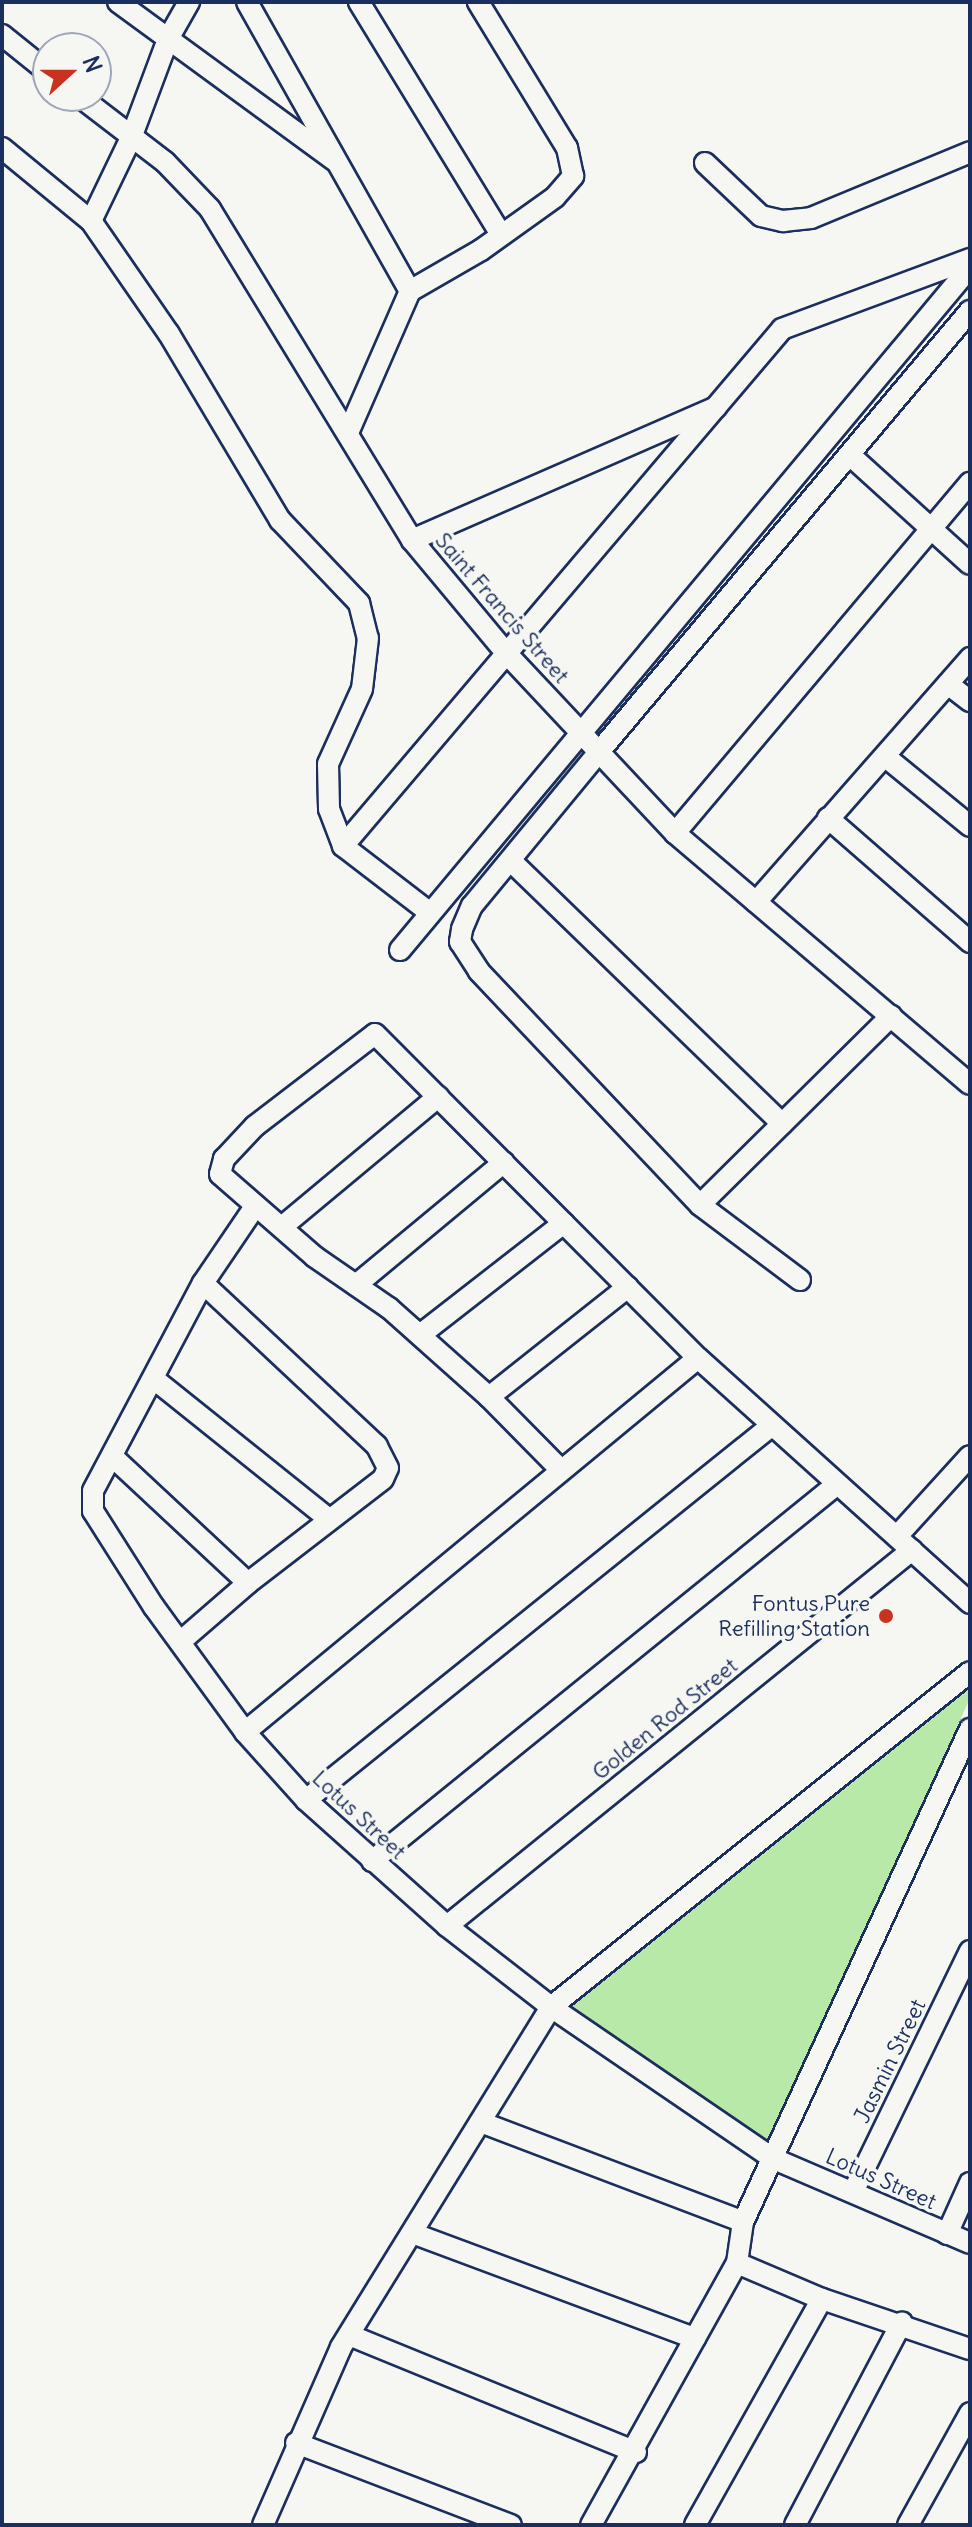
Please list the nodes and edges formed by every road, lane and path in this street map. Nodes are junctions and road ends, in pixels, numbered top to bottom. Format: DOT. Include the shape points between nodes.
graph roads {
  1 [pos="118,2"];
  2 [pos="189,2"];
  3 [pos="247,2"];
  4 [pos="359,2"];
  5 [pos="478,2"];
  6 [pos="2,35"];
  7 [pos="168,39"];
  8 [pos="32,59"];
  9 [pos="99,112"];
  10 [pos="131,138"];
  11 [pos="2,148"];
  12 [pos="970,152"];
  13 [pos="705,163"];
  14 [pos="340,164"];
  15 [pos="91,221"];
  16 [pos="501,235"];
  17 [pos="970,259"];
  18 [pos="970,267"];
  19 [pos="410,291"];
  20 [pos="970,311"];
  21 [pos="721,405"];
  22 [pos="348,433"];
  23 [pos="852,457"];
  24 [pos="970,483"];
  25 [pos="933,527"];
  26 [pos="412,540"];
  27 [pos="970,564"];
  28 [pos="506,653"];
  29 [pos="970,658"];
  30 [pos="948,684"];
  31 [pos="970,701"];
  32 [pos="580,735"];
  33 [pos="598,753"];
  34 [pos="887,758"];
  35 [pos="828,818"];
  36 [pos="970,826"];
  37 [pos="675,833"];
  38 [pos="343,846"];
  39 [pos="512,862"];
  40 [pos="756,902"];
  41 [pos="429,912"];
  42 [pos="970,942"];
  43 [pos="400,950"];
  44 [pos="891,1016"];
  45 [pos="970,1084"];
  46 [pos="438,1097"];
  47 [pos="782,1124"];
  48 [pos="504,1162"];
  49 [pos="700,1205"];
  50 [pos="254,1208"];
  51 [pos="564,1223"];
  52 [pos="283,1226"];
  53 [pos="800,1280"];
  54 [pos="203,1283"];
  55 [pos="356,1285"];
  56 [pos="628,1287"];
  57 [pos="420,1335"];
  58 [pos="698,1358"];
  59 [pos="154,1379"];
  60 [pos="489,1397"];
  61 [pos="771,1426"];
  62 [pos="970,1456"];
  63 [pos="114,1458"];
  64 [pos="560,1469"];
  65 [pos="836,1485"];
  66 [pos="329,1519"];
  67 [pos="905,1542"];
  68 [pos="248,1583"];
  69 [pos="970,1603"];
  70 [pos="180,1642"];
  71 [pos="970,1672"];
  72 [pos="970,1729"];
  73 [pos="245,1732"];
  74 [pos="306,1800"];
  75 [pos="372,1861"];
  76 [pos="447,1926"];
  77 [pos="970,1951"];
  78 [pos="551,2007"];
  79 [pos="483,2123"];
  80 [pos="774,2159"];
  81 [pos="970,2183"];
  82 [pos="853,2192"];
  83 [pos="743,2222"];
  84 [pos="412,2233"];
  85 [pos="947,2234"];
  86 [pos="970,2243"];
  87 [pos="737,2263"];
  88 [pos="822,2299"];
  89 [pos="902,2322"];
  90 [pos="349,2335"];
  91 [pos="695,2338"];
  92 [pos="970,2349"];
  93 [pos="970,2413"];
  94 [pos="296,2443"];
  95 [pos="636,2452"];
  96 [pos="263,2525"];
  97 [pos="511,2525"];
  98 [pos="591,2525"];
  99 [pos="695,2525"];
  100 [pos="795,2525"];
  101 [pos="908,2525"];
  1 -- 7 [label="street"];
  2 -- 7 [label="street"];
  3 -- 14 [label="street"];
  4 -- 16 [label="street"];
  5 -- 16 [label="street" via="567,148 573,176 555,197"];
  6 -- 8 [label="street"];
  7 -- 10 [label="street"];
  7 -- 14 [label="street"];
  9 -- 10 [label="street, Saint Francis Street"];
  10 -- 15 [label="street"];
  10 -- 22 [label="street, Saint Francis Street" via="165,162 210,209"];
  11 -- 15 [label="street"];
  12 -- 13 [label="street" via="823,213 783,221 761,216"];
  14 -- 19 [label="street"];
  15 -- 38 [label="street" via="169,334 280,520 359,603 368,638 362,689 328,764 326,790"];
  16 -- 19 [label="street"];
  17 -- 21 [label="street" via="782,329"];
  18 -- 32 [label="street"];
  19 -- 22 [label="street"];
  20 -- 23 [label="street"];
  21 -- 26 [label="street"];
  21 -- 28 [label="street"];
  22 -- 26 [label="street, Saint Francis Street"];
  23 -- 25 [label="street"];
  23 -- 33 [label="street"];
  24 -- 25 [label="street"];
  25 -- 27 [label="street"];
  25 -- 37 [label="street"];
  26 -- 28 [label="street, Saint Francis Street"];
  28 -- 32 [label="street, Saint Francis Street"];
  28 -- 38 [label="street"];
  29 -- 30 [label="street"];
  30 -- 31 [label="street"];
  30 -- 34 [label="street"];
  32 -- 33 [label="street, Saint Francis Street"];
  32 -- 41 [label="street"];
  33 -- 37 [label="street, Saint Francis Street"];
  33 -- 39 [label="street"];
  34 -- 35 [label="street"];
  34 -- 36 [label="street"];
  35 -- 40 [label="street"];
  35 -- 42 [label="street"];
  37 -- 40 [label="street, Saint Francis Street"];
  38 -- 41 [label="street"];
  39 -- 47 [label="street"];
  39 -- 49 [label="street" via="465,916 460,942 468,957"];
  40 -- 44 [label="street, Saint Francis Street"];
  41 -- 43 [label="street"];
  44 -- 45 [label="street, Saint Francis Street"];
  44 -- 47 [label="street"];
  46 -- 48 [label="street"];
  46 -- 50 [label="street" via="375,1034 255,1126 224,1159 220,1174"];
  46 -- 52 [label="street"];
  47 -- 49 [label="street"];
  48 -- 51 [label="street"];
  48 -- 55 [label="street"];
  49 -- 53 [label="street"];
  50 -- 52 [label="street"];
  50 -- 54 [label="street, Lotus Street"];
  51 -- 56 [label="street"];
  51 -- 57 [label="street"];
  52 -- 55 [label="street"];
  54 -- 59 [label="street, Lotus Street"];
  54 -- 66 [label="street" via="385,1456 388,1468 383,1479"];
  55 -- 57 [label="street"];
  56 -- 58 [label="street"];
  56 -- 60 [label="street"];
  57 -- 60 [label="street"];
  58 -- 61 [label="street"];
  58 -- 64 [label="street"];
  59 -- 63 [label="street, Lotus Street"];
  59 -- 66 [label="street"];
  60 -- 64 [label="street"];
  61 -- 65 [label="street"];
  61 -- 74 [label="street"];
  62 -- 67 [label="street, Golden Rod Street"];
  63 -- 68 [label="street"];
  63 -- 70 [label="street, Lotus Street" via="93,1491 93,1511"];
  64 -- 73 [label="street"];
  65 -- 67 [label="street"];
  65 -- 75 [label="street"];
  66 -- 68 [label="street"];
  67 -- 69 [label="street"];
  67 -- 76 [label="street, Golden Rod Street"];
  68 -- 70 [label="street"];
  70 -- 73 [label="street, Lotus Street"];
  71 -- 78 [label="street"];
  72 -- 80 [label="street"];
  73 -- 74 [label="street, Lotus Street"];
  74 -- 75 [label="street, Lotus Street"];
  75 -- 76 [label="street, Lotus Street"];
  76 -- 78 [label="street, Lotus Street"];
  77 -- 82 [label="street, Jasmin Street"];
  78 -- 79 [label="street"];
  78 -- 80 [label="street, Lotus Street"];
  79 -- 83 [label="street"];
  79 -- 84 [label="street"];
  80 -- 82 [label="street, Lotus Street"];
  80 -- 83 [label="street"];
  81 -- 85 [label="street"];
  82 -- 85 [label="street, Lotus Street"];
  83 -- 87 [label="street"];
  84 -- 90 [label="street"];
  84 -- 91 [label="street"];
  85 -- 86 [label="street, Lotus Street"];
  87 -- 88 [label="street"];
  87 -- 91 [label="street"];
  88 -- 89 [label="street"];
  88 -- 99 [label="street"];
  89 -- 92 [label="street"];
  89 -- 100 [label="street"];
  90 -- 94 [label="street"];
  90 -- 95 [label="street"];
  91 -- 95 [label="street"];
  93 -- 101 [label="street"];
  94 -- 96 [label="street"];
  94 -- 97 [label="street"];
  95 -- 98 [label="street"];
}
